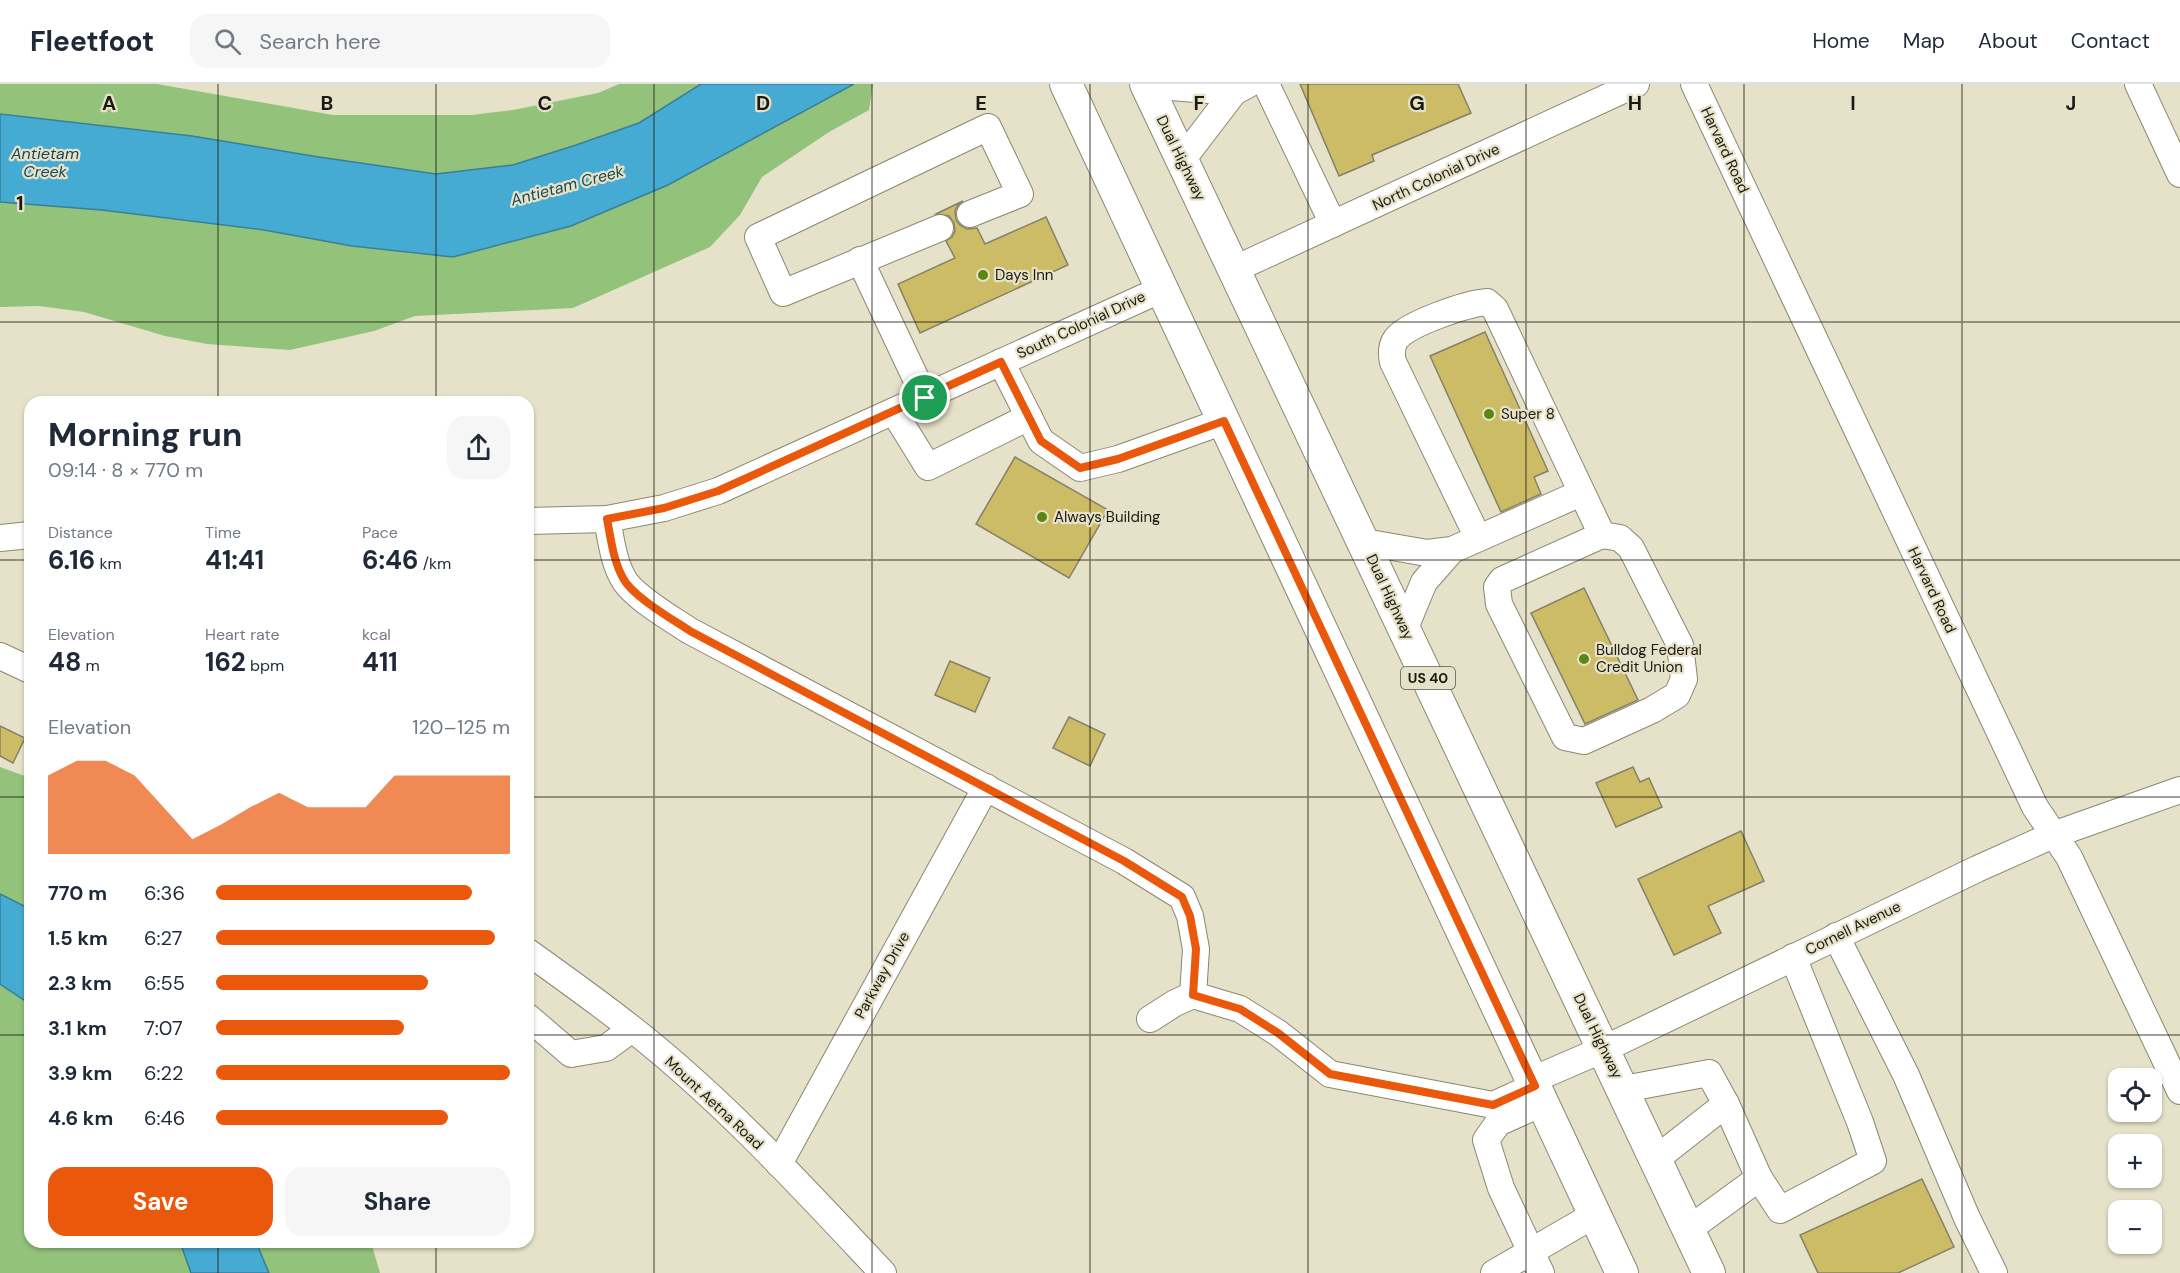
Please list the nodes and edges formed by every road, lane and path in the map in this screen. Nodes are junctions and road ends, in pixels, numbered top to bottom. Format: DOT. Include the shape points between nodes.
graph roads {
  1 [pos="1066,84"];
  2 [pos="1146,84"];
  3 [pos="1266,84"];
  4 [pos="1636,84"];
  5 [pos="1694,84"];
  6 [pos="2138,84"];
  7 [pos="1241,88"];
  8 [pos="1182,160"];
  9 [pos="2180,174"];
  10 [pos="970,214"];
  11 [pos="1333,224"];
  12 [pos="940,228"];
  13 [pos="860,260"];
  14 [pos="1235,270"];
  15 [pos="1162,288"];
  16 [pos="1001,362"];
  17 [pos="925,398"];
  18 [pos="894,412"];
  19 [pos="1029,417"];
  20 [pos="1224,421"];
  21 [pos="1581,493"];
  22 [pos="607,519"];
  23 [pos="534,521"];
  24 [pos="1602,535"];
  25 [pos="24,536"];
  26 [pos="0,538"];
  27 [pos="1479,538"];
  28 [pos="1364,542"];
  29 [pos="1452,549"];
  30 [pos="1405,628"];
  31 [pos="0,656"];
  32 [pos="24,667"];
  33 [pos="986,787"];
  34 [pos="2180,790"];
  35 [pos="2053,835"];
  36 [pos="1836,936"];
  37 [pos="534,956"];
  38 [pos="1793,957"];
  39 [pos="1193,995"];
  40 [pos="1150,1019"];
  41 [pos="534,1022"];
  42 [pos="632,1029"];
  43 [pos="1604,1049"];
  44 [pos="1536,1089"];
  45 [pos="1624,1089"];
  46 [pos="2180,1091"];
  47 [pos="1726,1104"];
  48 [pos="1656,1159"];
  49 [pos="779,1164"];
  50 [pos="1759,1178"];
  51 [pos="1594,1215"];
  52 [pos="1689,1229"];
  53 [pos="1536,1262"];
  54 [pos="883,1273"];
  55 [pos="1494,1273"];
  56 [pos="1622,1273"];
  57 [pos="1709,1273"];
  58 [pos="1994,1273"];
  1 -- 15 [label="main road"];
  2 -- 7 [label="street"];
  2 -- 8 [label="main road, Dual Highway / US 40"];
  3 -- 11 [label="street"];
  4 -- 11 [label="street, North Colonial Drive"];
  5 -- 35 [label="street, Harvard Road" via="2035,807"];
  6 -- 9 [label="street"];
  7 -- 8 [label="street"];
  8 -- 14 [label="main road, Dual Highway / US 40"];
  10 -- 13 [label="street" via="1020,194 988,127 758,237 783,293"];
  11 -- 14 [label="street, North Colonial Drive"];
  12 -- 13 [label="street"];
  13 -- 17 [label="street"];
  14 -- 28 [label="main road, Dual Highway / US 40"];
  15 -- 16 [label="street, South Colonial Drive"];
  15 -- 20 [label="main road"];
  16 -- 17 [label="street, South Colonial Drive"];
  16 -- 19 [label="street"];
  17 -- 18 [label="street, South Colonial Drive"];
  18 -- 19 [label="street" via="928,466"];
  18 -- 22 [label="street, South Colonial Drive" via="718,491 664,508"];
  19 -- 20 [label="street" via="1041,441 1080,468 1118,459"];
  20 -- 44 [label="main road"];
  21 -- 24 [label="street"];
  21 -- 27 [label="street"];
  21 -- 27 [label="street" via="1495,309 1487,302 1452,310 1406,331 1396,339 1391,352"];
  22 -- 23 [label="street, South Colonial Drive"];
  22 -- 33 [label="street" via="624,581 645,600 690,631"];
  24 -- 24 [label="street" via="1620,538 1631,548 1680,645 1684,679 1677,695 1584,741 1565,737 1499,604 1497,587 1502,580"];
  25 -- 26 [label="street"];
  27 -- 29 [label="street"];
  28 -- 29 [label="street" via="1414,552"];
  28 -- 30 [label="main road, Dual Highway / US 40"];
  29 -- 30 [label="street" via="1424,582"];
  30 -- 43 [label="main road, Dual Highway / US 40"];
  31 -- 32 [label="street"];
  33 -- 39 [label="street" via="1124,861 1182,897 1196,949"];
  33 -- 49 [label="street, Parkway Drive"];
  34 -- 35 [label="street, Cornell Avenue"];
  35 -- 36 [label="street, Cornell Avenue"];
  35 -- 46 [label="street, Harvard Road" via="2069,857"];
  36 -- 38 [label="street, Cornell Avenue"];
  36 -- 58 [label="street" via="1906,1075"];
  37 -- 42 [label="street, Mount Aetna Road"];
  38 -- 43 [label="street, Cornell Avenue"];
  38 -- 50 [label="street" via="1873,1161 1780,1210"];
  39 -- 40 [label="street"];
  39 -- 44 [label="street" via="1240,1009 1330,1074 1493,1105"];
  41 -- 42 [label="street" via="572,1054 606,1048"];
  42 -- 49 [label="street, Mount Aetna Road" via="703,1090"];
  43 -- 44 [label="street, Cornell Avenue"];
  43 -- 45 [label="main road, Dual Highway / US 40"];
  44 -- 51 [label="main road"];
  44 -- 53 [label="street" via="1498,1123 1486,1140 1501,1188"];
  45 -- 47 [label="street" via="1709,1073"];
  45 -- 48 [label="main road, Dual Highway / US 40"];
  47 -- 48 [label="street"];
  47 -- 50 [label="street"];
  48 -- 52 [label="main road, Dual Highway / US 40"];
  49 -- 54 [label="street, Mount Aetna Road"];
  50 -- 52 [label="street"];
  51 -- 53 [label="street"];
  51 -- 56 [label="main road"];
  52 -- 57 [label="main road, Dual Highway / US 40"];
  53 -- 55 [label="street"];
}
